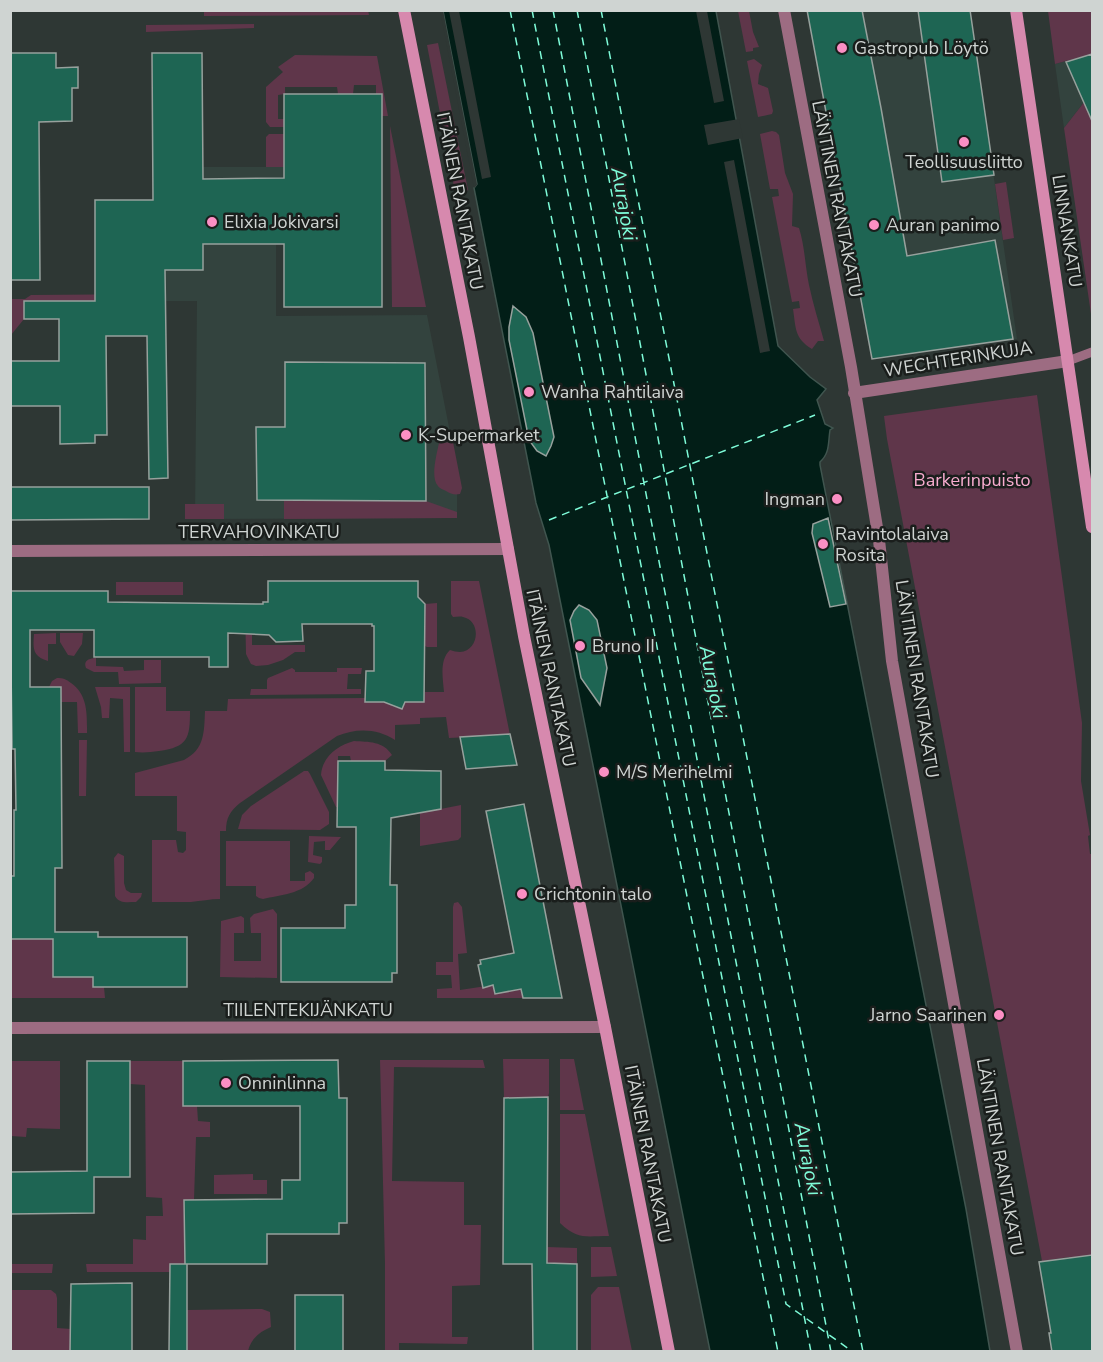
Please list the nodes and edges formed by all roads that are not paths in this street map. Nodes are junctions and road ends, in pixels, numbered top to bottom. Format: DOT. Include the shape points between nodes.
graph roads {
  1 [pos="404,10"];
  2 [pos="784,10"];
  3 [pos="1016,10"];
  4 [pos="1092,352"];
  5 [pos="1068,361"];
  6 [pos="854,393"];
  7 [pos="1092,527"];
  8 [pos="508,549"];
  9 [pos="10,550"];
  10 [pos="605,1027"];
  11 [pos="10,1028"];
  12 [pos="669,1352"];
  13 [pos="1017,1352"];
  1 -- 8 [label="street, ITÄINEN RANTAKATU"];
  2 -- 6 [label="street, LÄNTINEN RANTAKATU"];
  3 -- 5 [label="street, LINNANKATU"];
  4 -- 5 [label="lane"];
  5 -- 6 [label="street, WECHTERINKUJA"];
  5 -- 7 [label="street, LINNANKATU"];
  6 -- 13 [label="street, LÄNTINEN RANTAKATU" via="879,540 892,661"];
  8 -- 9 [label="street, TERVAHOVINKATU"];
  8 -- 10 [label="street, ITÄINEN RANTAKATU"];
  10 -- 11 [label="street, TIILENTEKIJÄNKATU"];
  10 -- 12 [label="street, ITÄINEN RANTAKATU"];
}
